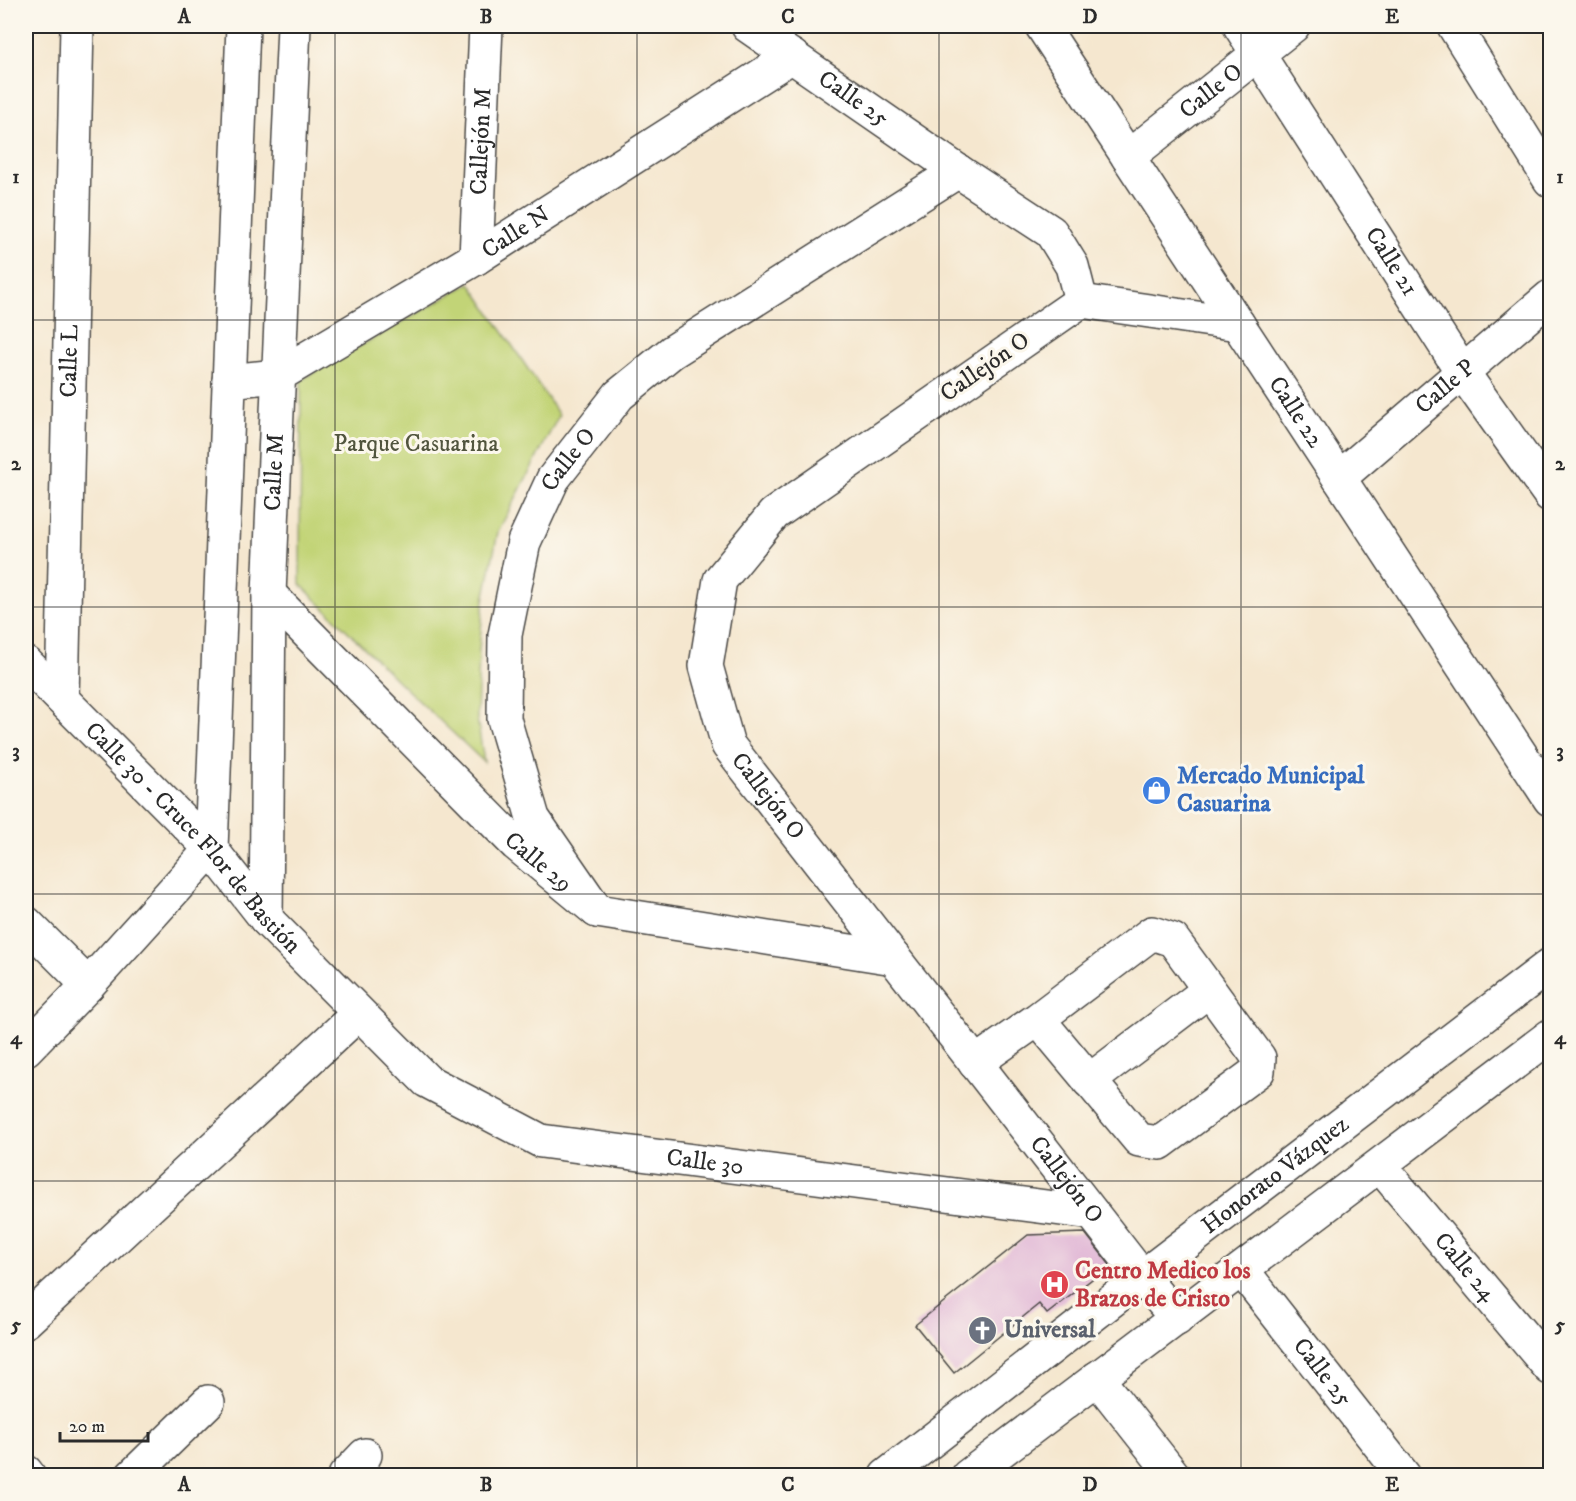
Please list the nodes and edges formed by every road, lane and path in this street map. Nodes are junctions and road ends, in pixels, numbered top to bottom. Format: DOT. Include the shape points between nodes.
graph roads {
  1 [pos="76,26"];
  2 [pos="243,26"];
  3 [pos="294,26"];
  4 [pos="486,26"];
  5 [pos="748,26"];
  6 [pos="1042,26"];
  7 [pos="1240,26"];
  8 [pos="1293,26"];
  9 [pos="1454,26"];
  10 [pos="1258,54"];
  11 [pos="792,56"];
  12 [pos="1128,157"];
  13 [pos="958,171"];
  14 [pos="1551,180"];
  15 [pos="476,258"];
  16 [pos="1551,297"];
  17 [pos="1081,301"];
  18 [pos="1238,324"];
  19 [pos="1462,373"];
  20 [pos="277,376"];
  21 [pos="229,381"];
  22 [pos="1339,478"];
  23 [pos="1551,495"];
  24 [pos="269,594"];
  25 [pos="26,663"];
  26 [pos="62,699"];
  27 [pos="1551,799"];
  28 [pos="211,849"];
  29 [pos="597,911"];
  30 [pos="267,919"];
  31 [pos="26,923"];
  32 [pos="894,958"];
  33 [pos="1551,965"];
  34 [pos="88,986"];
  35 [pos="1209,990"];
  36 [pos="358,1014"];
  37 [pos="1038,1019"];
  38 [pos="1551,1036"];
  39 [pos="26,1049"];
  40 [pos="975,1063"];
  41 [pos="1089,1081"];
  42 [pos="1380,1166"];
  43 [pos="1092,1213"];
  44 [pos="1242,1270"];
  45 [pos="1142,1277"];
  46 [pos="1176,1319"];
  47 [pos="26,1321"];
  48 [pos="1551,1368"];
  49 [pos="1097,1378"];
  50 [pos="208,1402"];
  51 [pos="26,1472"];
  52 [pos="29,1476"];
  53 [pos="132,1476"];
  54 [pos="886,1476"];
  55 [pos="968,1476"];
  56 [pos="1174,1476"];
  57 [pos="1404,1476"];
  1 -- 26 [label="street, Calle L"];
  2 -- 21 [label="street, Calle M"];
  3 -- 20 [label="street, Calle M"];
  4 -- 15 [label="street, Callejón M"];
  5 -- 11 [label="street, Calle 25"];
  6 -- 12 [label="street, Calle 22"];
  7 -- 10 [label="street, Calle 21"];
  8 -- 10 [label="street, Calle O"];
  9 -- 14 [label="street"];
  10 -- 12 [label="street, Calle O"];
  10 -- 19 [label="street, Calle 21"];
  11 -- 13 [label="street, Calle 25"];
  11 -- 15 [label="street, Calle N"];
  12 -- 18 [label="street, Calle 22"];
  13 -- 17 [label="street" via="1051,232 1072,266"];
  13 -- 29 [label="street, Calle O" via="672,352 619,395 553,479 524,542 505,635 504,719 533,818"];
  15 -- 20 [label="street, Calle N"];
  16 -- 19 [label="street, Calle P"];
  17 -- 18 [label="street"];
  17 -- 32 [label="street, Callejón O" via="774,514 720,580 706,666 728,745"];
  18 -- 22 [label="street, Calle 22"];
  19 -- 22 [label="street, Calle P"];
  19 -- 23 [label="street, Calle 21"];
  20 -- 21 [label="street, Calle N"];
  20 -- 24 [label="street, Calle M"];
  21 -- 28 [label="street, Calle M"];
  22 -- 27 [label="street, Calle 22"];
  24 -- 29 [label="street, Calle 29" via="516,844"];
  24 -- 30 [label="street, Calle M"];
  25 -- 26 [label="street, Calle 30 - Cruce Flor de Bastión"];
  26 -- 28 [label="street, Calle 30 - Cruce Flor de Bastión"];
  28 -- 30 [label="street, Calle 30 - Cruce Flor de Bastión"];
  28 -- 34 [label="street"];
  29 -- 32 [label="street"];
  30 -- 36 [label="street, Calle 30 - Cruce Flor de Bastión"];
  31 -- 34 [label="street"];
  32 -- 40 [label="street, Callejón O"];
  33 -- 45 [label="street, Honorato Vázquez"];
  34 -- 39 [label="street"];
  35 -- 37 [label="street" via="1173,940 1152,933"];
  35 -- 41 [label="street"];
  35 -- 41 [label="street" via="1259,1058 1258,1071 1160,1143 1139,1140"];
  36 -- 43 [label="street, Calle 30" via="427,1081 541,1141"];
  36 -- 47 [label="street"];
  37 -- 40 [label="street"];
  37 -- 41 [label="street"];
  38 -- 42 [label="street"];
  40 -- 43 [label="street, Callejón O"];
  42 -- 44 [label="street"];
  42 -- 48 [label="street, Calle 24"];
  43 -- 45 [label="street, Callejón O"];
  44 -- 46 [label="street"];
  44 -- 57 [label="street, Calle 25"];
  45 -- 46 [label="street, Callejón O"];
  45 -- 54 [label="street, Honorato Vázquez"];
  46 -- 49 [label="street"];
  49 -- 55 [label="street"];
  49 -- 56 [label="street"];
  50 -- 53 [label="street"];
  51 -- 52 [label="street"];
}
